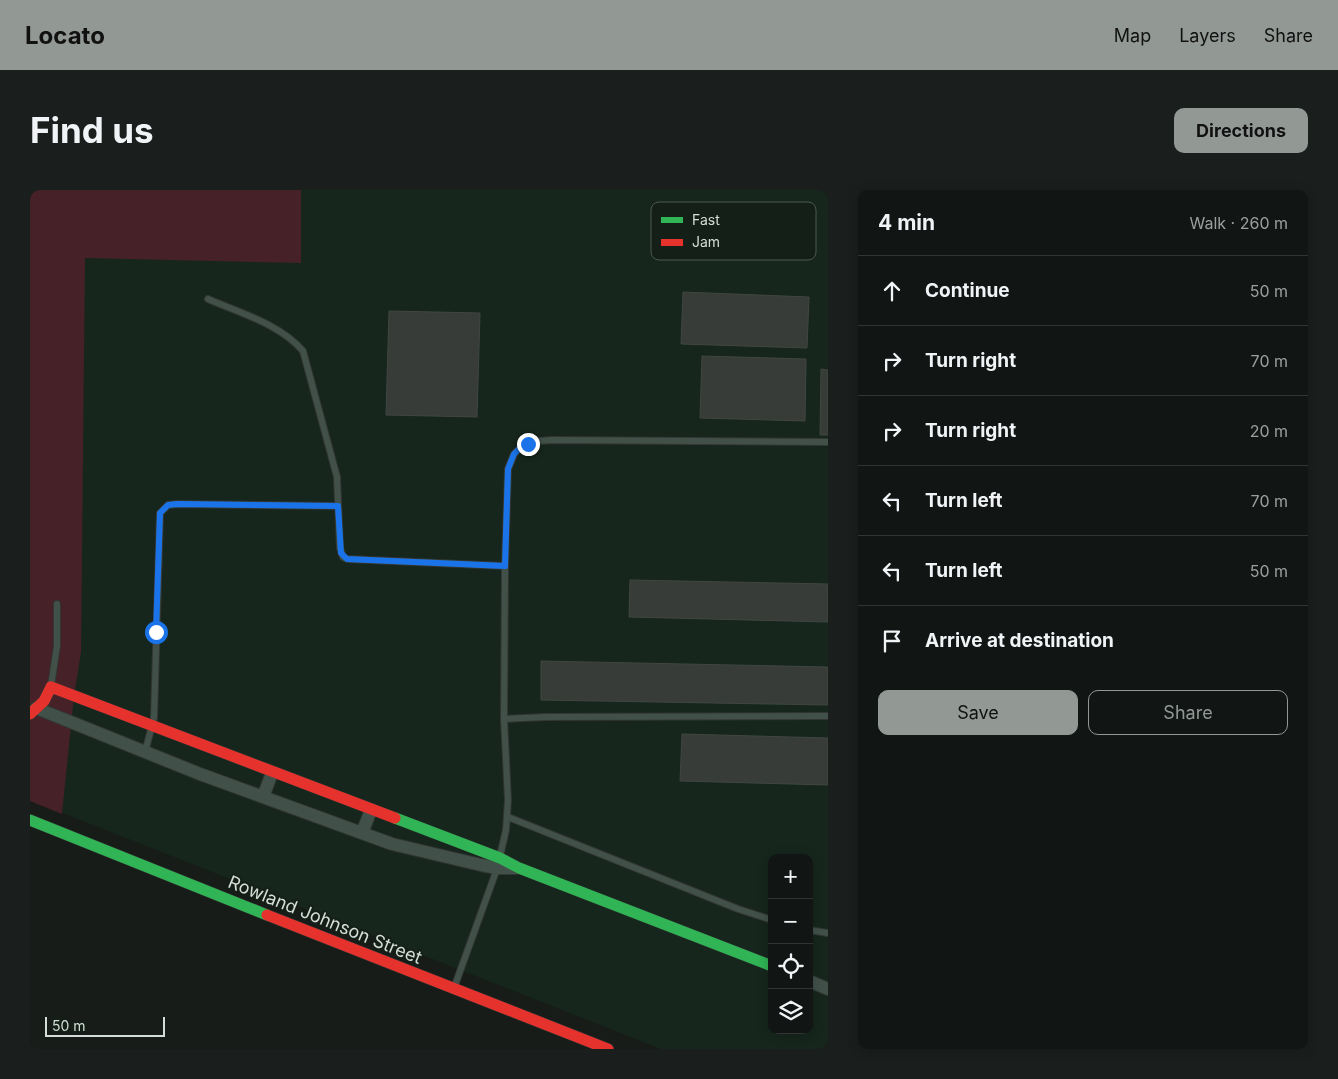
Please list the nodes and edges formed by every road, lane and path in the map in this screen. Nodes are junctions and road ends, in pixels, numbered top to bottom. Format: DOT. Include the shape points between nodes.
graph roads {
  1 [pos="208,299"];
  2 [pos="828,442"];
  3 [pos="338,506"];
  4 [pos="505,566"];
  5 [pos="58,604"];
  6 [pos="51,687"];
  7 [pos="33,711"];
  8 [pos="828,716"];
  9 [pos="504,719"];
  10 [pos="152,726"];
  11 [pos="145,752"];
  12 [pos="272,773"];
  13 [pos="263,797"];
  14 [pos="371,810"];
  15 [pos="508,817"];
  16 [pos="30,820"];
  17 [pos="362,833"];
  18 [pos="499,863"];
  19 [pos="519,868"];
  20 [pos="768,919"];
  21 [pos="813,931"];
  22 [pos="828,933"];
  23 [pos="768,964"];
  24 [pos="813,983"];
  25 [pos="828,989"];
  26 [pos="454,990"];
  27 [pos="608,1049"];
  1 -- 3 [label="lane" via="275,328 303,351 336,472"];
  2 -- 4 [label="lane" via="552,440 528,444 514,454 508,469"];
  3 -- 4 [label="lane" via="341,553 347,559"];
  3 -- 10 [label="lane" via="177,504 164,508 160,513 156,696"];
  4 -- 9 [label="lane"];
  5 -- 6 [label="lane" via="57,646"];
  6 -- 7 [label="street" via="44,701"];
  6 -- 10 [label="street"];
  7 -- 11 [label="street"];
  8 -- 9 [label="lane"];
  9 -- 15 [label="lane"];
  10 -- 11 [label="lane"];
  10 -- 12 [label="street"];
  11 -- 13 [label="street"];
  12 -- 13 [label="street"];
  12 -- 14 [label="street"];
  13 -- 17 [label="street"];
  14 -- 17 [label="street"];
  14 -- 18 [label="street"];
  15 -- 18 [label="lane"];
  15 -- 20 [label="lane"];
  16 -- 26 [label="street, Rowland Johnson Street"];
  17 -- 18 [label="street" via="399,846"];
  18 -- 19 [label="street"];
  18 -- 26 [label="lane"];
  19 -- 23 [label="street"];
  21 -- 22 [label="lane"];
  24 -- 25 [label="street"];
  26 -- 27 [label="street, Rowland Johnson Street"];
}
